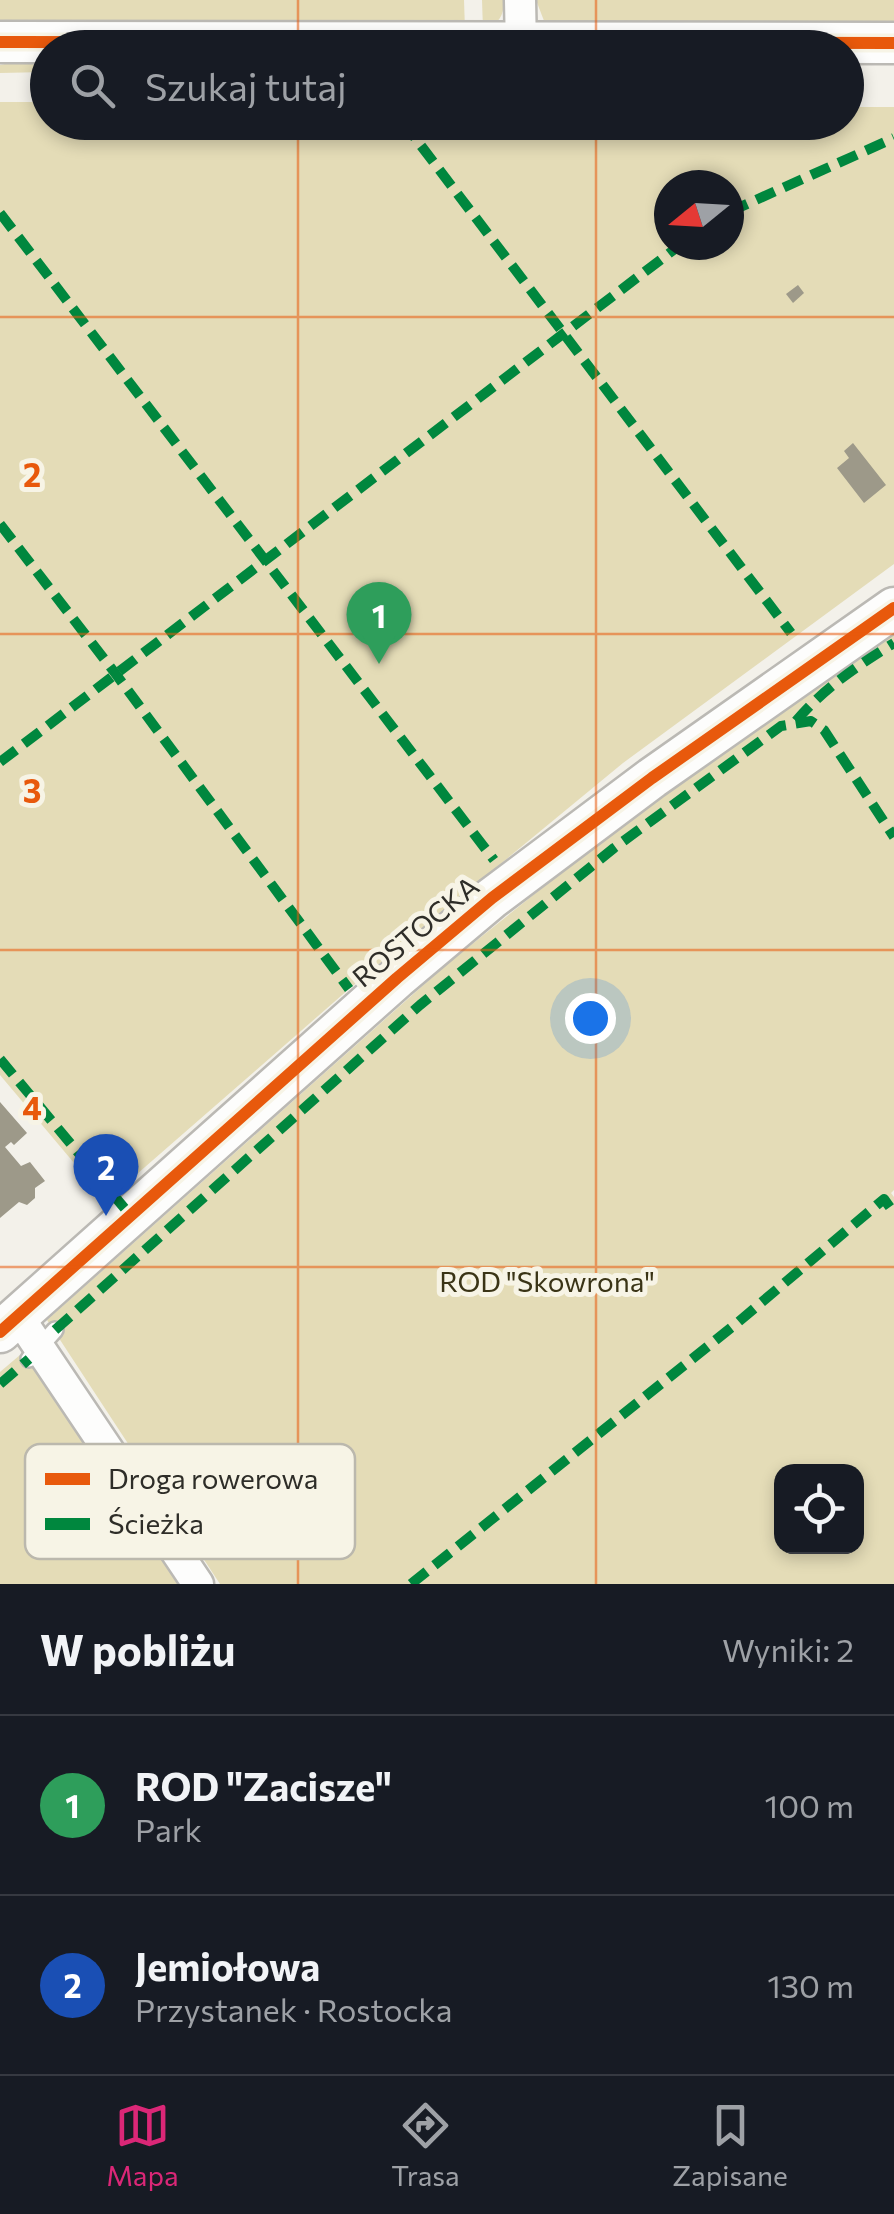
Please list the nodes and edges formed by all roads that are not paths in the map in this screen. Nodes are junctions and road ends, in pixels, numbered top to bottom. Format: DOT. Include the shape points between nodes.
graph roads {
  1 [pos="520,0"];
  2 [pos="521,30"];
  3 [pos="0,42"];
  4 [pos="30,42"];
  5 [pos="864,44"];
  6 [pos="894,44"];
  7 [pos="894,608"];
  8 [pos="28,1337"];
  9 [pos="102,1444"];
  10 [pos="181,1559"];
  11 [pos="198,1584"];
  1 -- 2 [label="street"];
  3 -- 4 [label="street"];
  5 -- 6 [label="street"];
  7 -- 8 [label="street, ROSTOCKA" via="356,999"];
  8 -- 9 [label="street"];
  10 -- 11 [label="street"];
}
